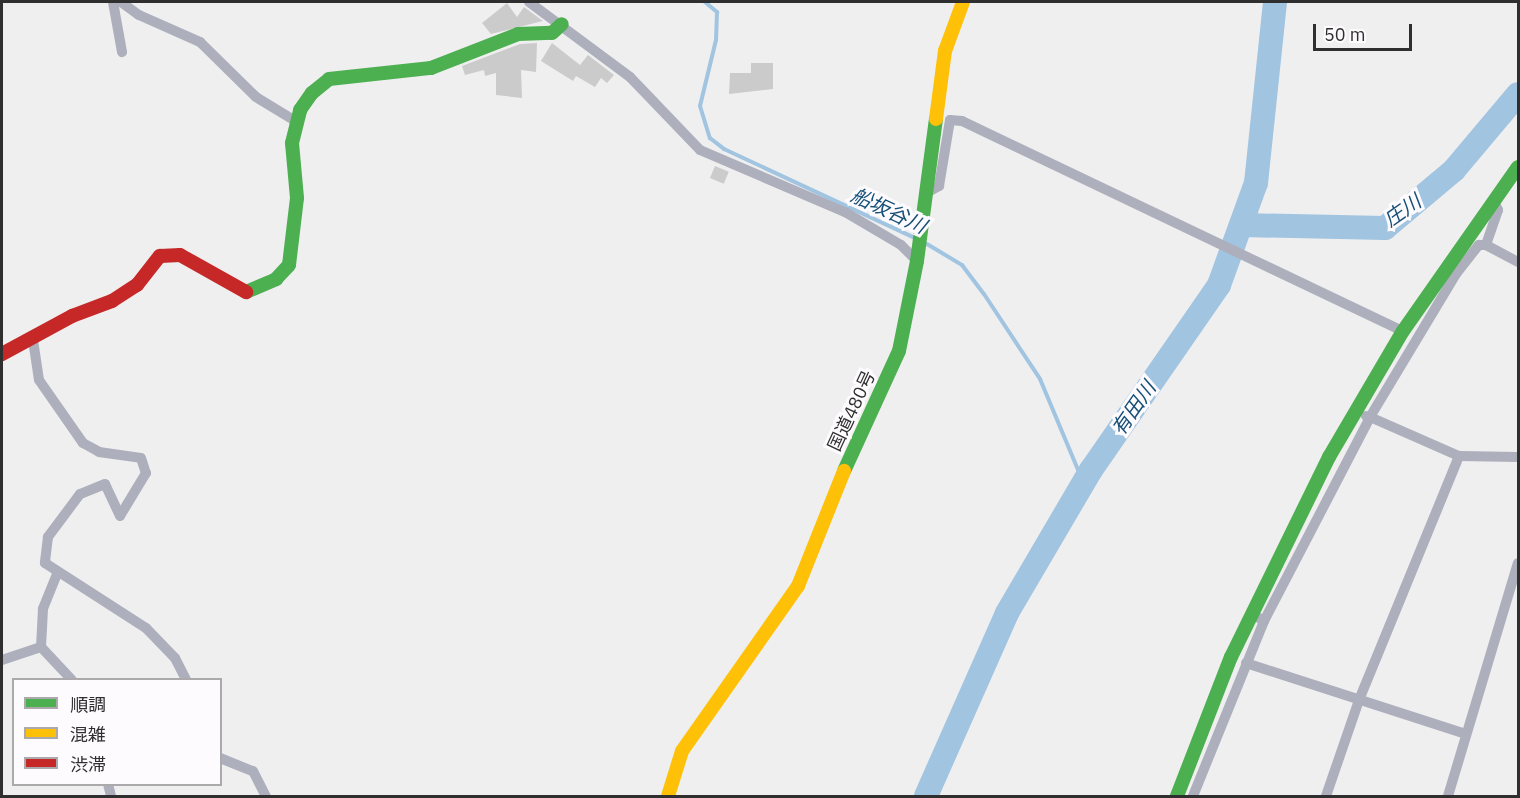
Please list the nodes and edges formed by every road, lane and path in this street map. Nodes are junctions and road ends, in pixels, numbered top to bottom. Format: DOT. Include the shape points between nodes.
graph roads {
  1 [pos="113,2"];
  2 [pos="121,2"];
  3 [pos="529,2"];
  4 [pos="963,2"];
  5 [pos="562,24"];
  6 [pos="122,52"];
  7 [pos="297,122"];
  8 [pos="1518,166"];
  9 [pos="926,193"];
  10 [pos="1494,202"];
  11 [pos="1486,245"];
  12 [pos="917,261"];
  13 [pos="1518,262"];
  14 [pos="1398,329"];
  15 [pos="33,340"];
  16 [pos="2,354"];
  17 [pos="1370,417"];
  18 [pos="1459,456"];
  19 [pos="1329,457"];
  20 [pos="1518,457"];
  21 [pos="1518,563"];
  22 [pos="57,574"];
  23 [pos="1251,613"];
  24 [pos="1264,621"];
  25 [pos="42,647"];
  26 [pos="2,660"];
  27 [pos="1246,663"];
  28 [pos="70,678"];
  29 [pos="185,678"];
  30 [pos="1359,700"];
  31 [pos="1466,734"];
  32 [pos="222,759"];
  33 [pos="266,796"];
  34 [pos="668,796"];
  35 [pos="1177,796"];
  36 [pos="1193,796"];
  37 [pos="1326,796"];
  38 [pos="1448,796"];
  1 -- 6 [label="street"];
  2 -- 7 [label="street" via="139,15 200,42 256,97"];
  3 -- 5 [label="street"];
  4 -- 9 [label="main road, 国道480号" via="945,51"];
  5 -- 7 [label="main road" via="552,33 518,34 431,68 329,79 312,93"];
  5 -- 12 [label="street" via="630,77 700,150 845,212 901,245"];
  7 -- 15 [label="main road" via="292,143 297,198 289,265 276,279 248,293 180,255 160,256 137,285"];
  8 -- 10 [label="main road"];
  9 -- 12 [label="main road, 国道480号"];
  9 -- 14 [label="street" via="939,186 950,120 963,121"];
  10 -- 11 [label="street" via="1498,210"];
  10 -- 14 [label="main road"];
  11 -- 13 [label="street"];
  11 -- 17 [label="street" via="1479,245 1456,274"];
  12 -- 34 [label="main road, 国道480号" via="899,351 821,522 798,586 682,751"];
  14 -- 19 [label="main road"];
  15 -- 16 [label="main road"];
  15 -- 22 [label="street" via="39,380 83,443 99,452 141,458 146,473 120,516 105,484 80,494 48,537 45,563"];
  17 -- 18 [label="street"];
  17 -- 19 [label="street" via="1366,416 1340,455"];
  17 -- 24 [label="street"];
  18 -- 20 [label="street"];
  18 -- 30 [label="street"];
  19 -- 23 [label="main road"];
  21 -- 31 [label="street"];
  22 -- 25 [label="street" via="42,609"];
  22 -- 29 [label="street" via="146,628 175,658"];
  23 -- 24 [label="street"];
  23 -- 35 [label="main road"];
  24 -- 27 [label="street"];
  25 -- 26 [label="street"];
  25 -- 28 [label="street"];
  27 -- 30 [label="street"];
  27 -- 36 [label="street"];
  30 -- 31 [label="street"];
  30 -- 37 [label="street"];
  31 -- 38 [label="street"];
  32 -- 33 [label="street" via="253,771"];
}
